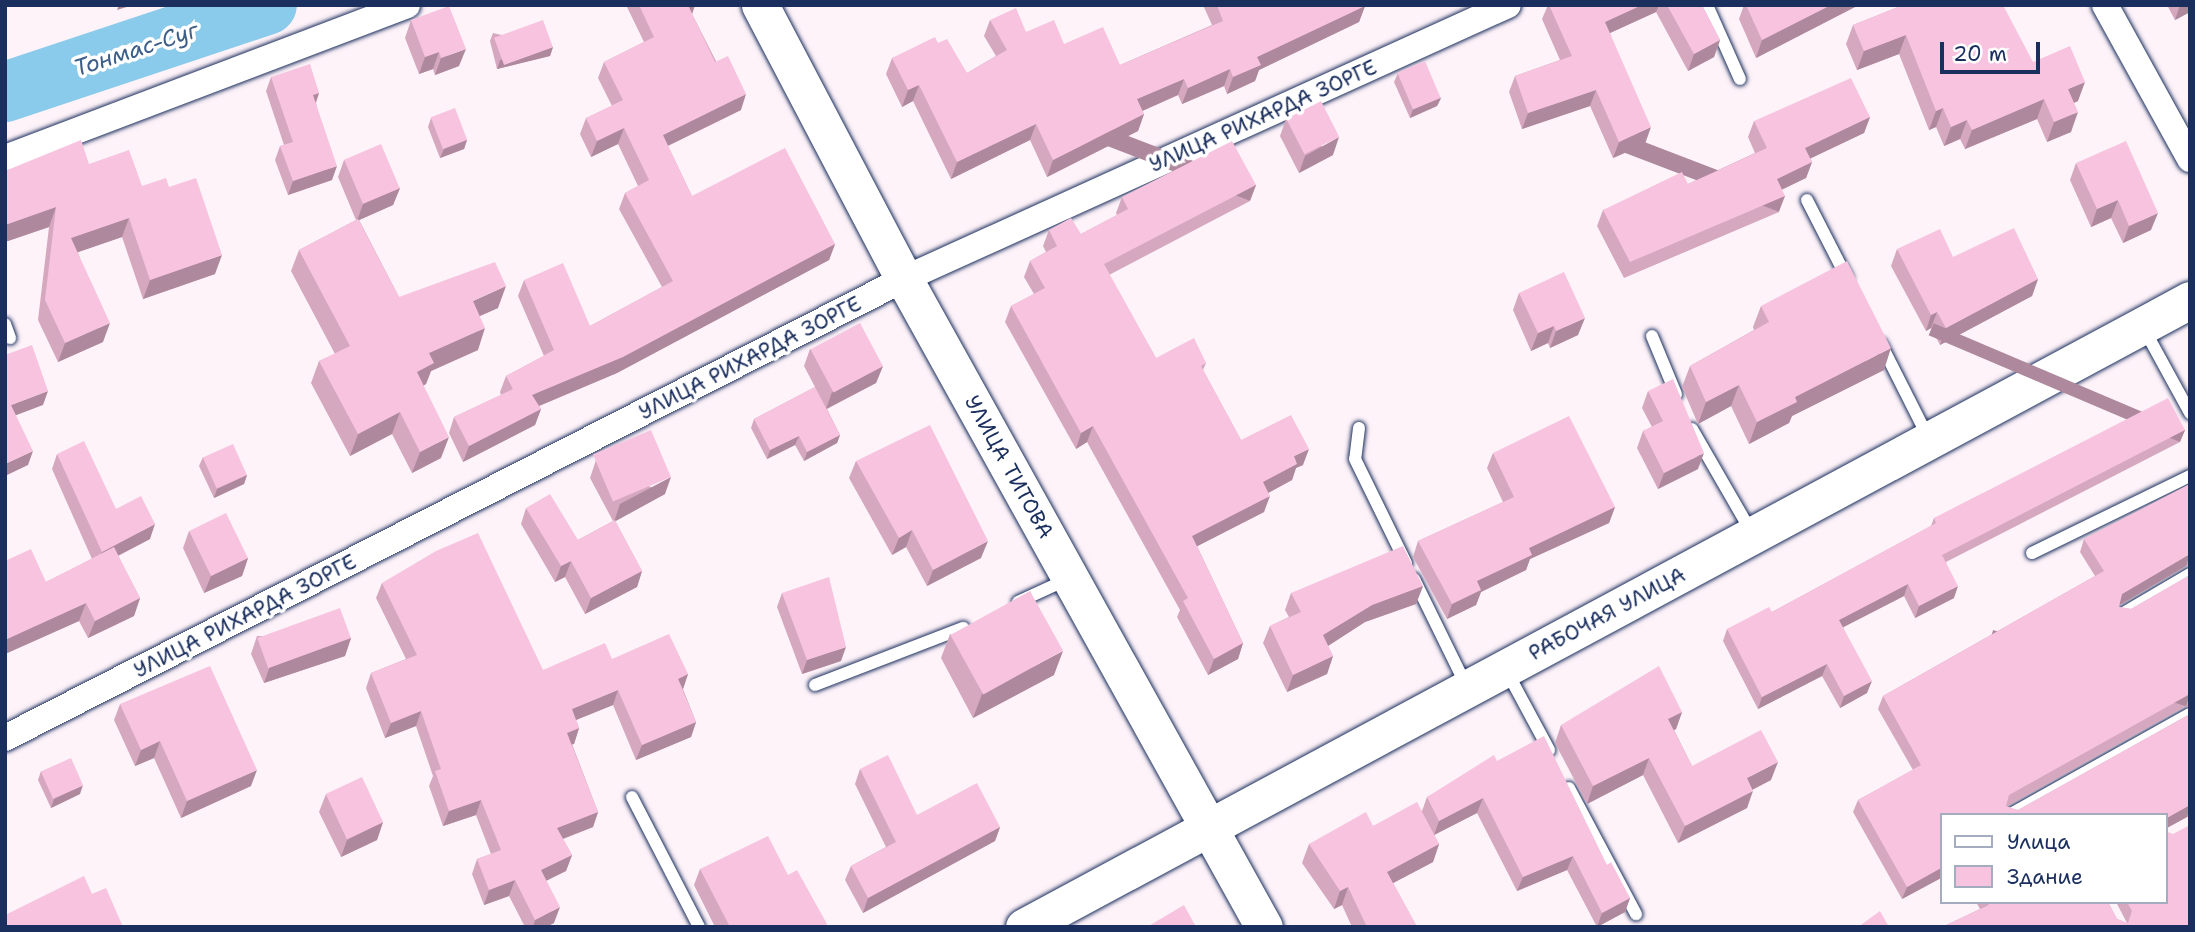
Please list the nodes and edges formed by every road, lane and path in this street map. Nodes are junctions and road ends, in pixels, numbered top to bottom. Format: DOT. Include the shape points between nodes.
graph roads {
  1 [pos="407,5"];
  2 [pos="760,5"];
  3 [pos="1507,5"];
  4 [pos="1707,5"];
  5 [pos="2105,5"];
  6 [pos="1740,79"];
  7 [pos="5,158"];
  8 [pos="2190,159"];
  9 [pos="1807,200"];
  10 [pos="904,279"];
  11 [pos="1856,296"];
  12 [pos="2190,300"];
  13 [pos="5,324"];
  14 [pos="2142,326"];
  15 [pos="1875,332"];
  16 [pos="1652,336"];
  17 [pos="10,338"];
  18 [pos="2190,413"];
  19 [pos="1359,428"];
  20 [pos="1930,440"];
  21 [pos="2190,476"];
  22 [pos="1753,535"];
  23 [pos="2032,553"];
  24 [pos="2190,574"];
  25 [pos="1071,578"];
  26 [pos="1004,609"];
  27 [pos="2122,614"];
  28 [pos="981,620"];
  29 [pos="1506,668"];
  30 [pos="815,685"];
  31 [pos="1468,688"];
  32 [pos="2190,714"];
  33 [pos="5,738"];
  34 [pos="1558,767"];
  35 [pos="1564,779"];
  36 [pos="632,797"];
  37 [pos="2013,813"];
  38 [pos="1210,828"];
  39 [pos="1636,914"];
  40 [pos="699,927"];
  41 [pos="1024,927"];
  42 [pos="1264,927"];
  1 -- 7 [label="street"];
  2 -- 10 [label="main road, УЛИЦА ТИТОВА"];
  3 -- 10 [label="street, УЛИЦА РИХАРДА ЗОРГЕ"];
  4 -- 6 [label="lane"];
  5 -- 8 [label="street"];
  9 -- 11 [label="lane"];
  10 -- 25 [label="main road, УЛИЦА ТИТОВА"];
  10 -- 33 [label="street, УЛИЦА РИХАРДА ЗОРГЕ"];
  12 -- 14 [label="main road, РАБОЧАЯ УЛИЦА"];
  13 -- 17 [label="lane"];
  14 -- 18 [label="lane"];
  14 -- 20 [label="main road, РАБОЧАЯ УЛИЦА"];
  15 -- 20 [label="lane"];
  16 -- 22 [label="lane" via="1688,424"];
  19 -- 31 [label="lane" via="1355,458"];
  20 -- 22 [label="main road, РАБОЧАЯ УЛИЦА"];
  21 -- 23 [label="lane"];
  22 -- 29 [label="main road, РАБОЧАЯ УЛИЦА"];
  24 -- 27 [label="lane"];
  25 -- 26 [label="lane"];
  25 -- 38 [label="main road, УЛИЦА ТИТОВА"];
  28 -- 30 [label="lane"];
  29 -- 31 [label="main road, РАБОЧАЯ УЛИЦА"];
  29 -- 34 [label="lane"];
  31 -- 38 [label="main road, РАБОЧАЯ УЛИЦА"];
  32 -- 37 [label="lane"];
  35 -- 39 [label="lane"];
  36 -- 40 [label="lane"];
  38 -- 41 [label="main road, РАБОЧАЯ УЛИЦА"];
  38 -- 42 [label="main road, УЛИЦА ТИТОВА"];
}
